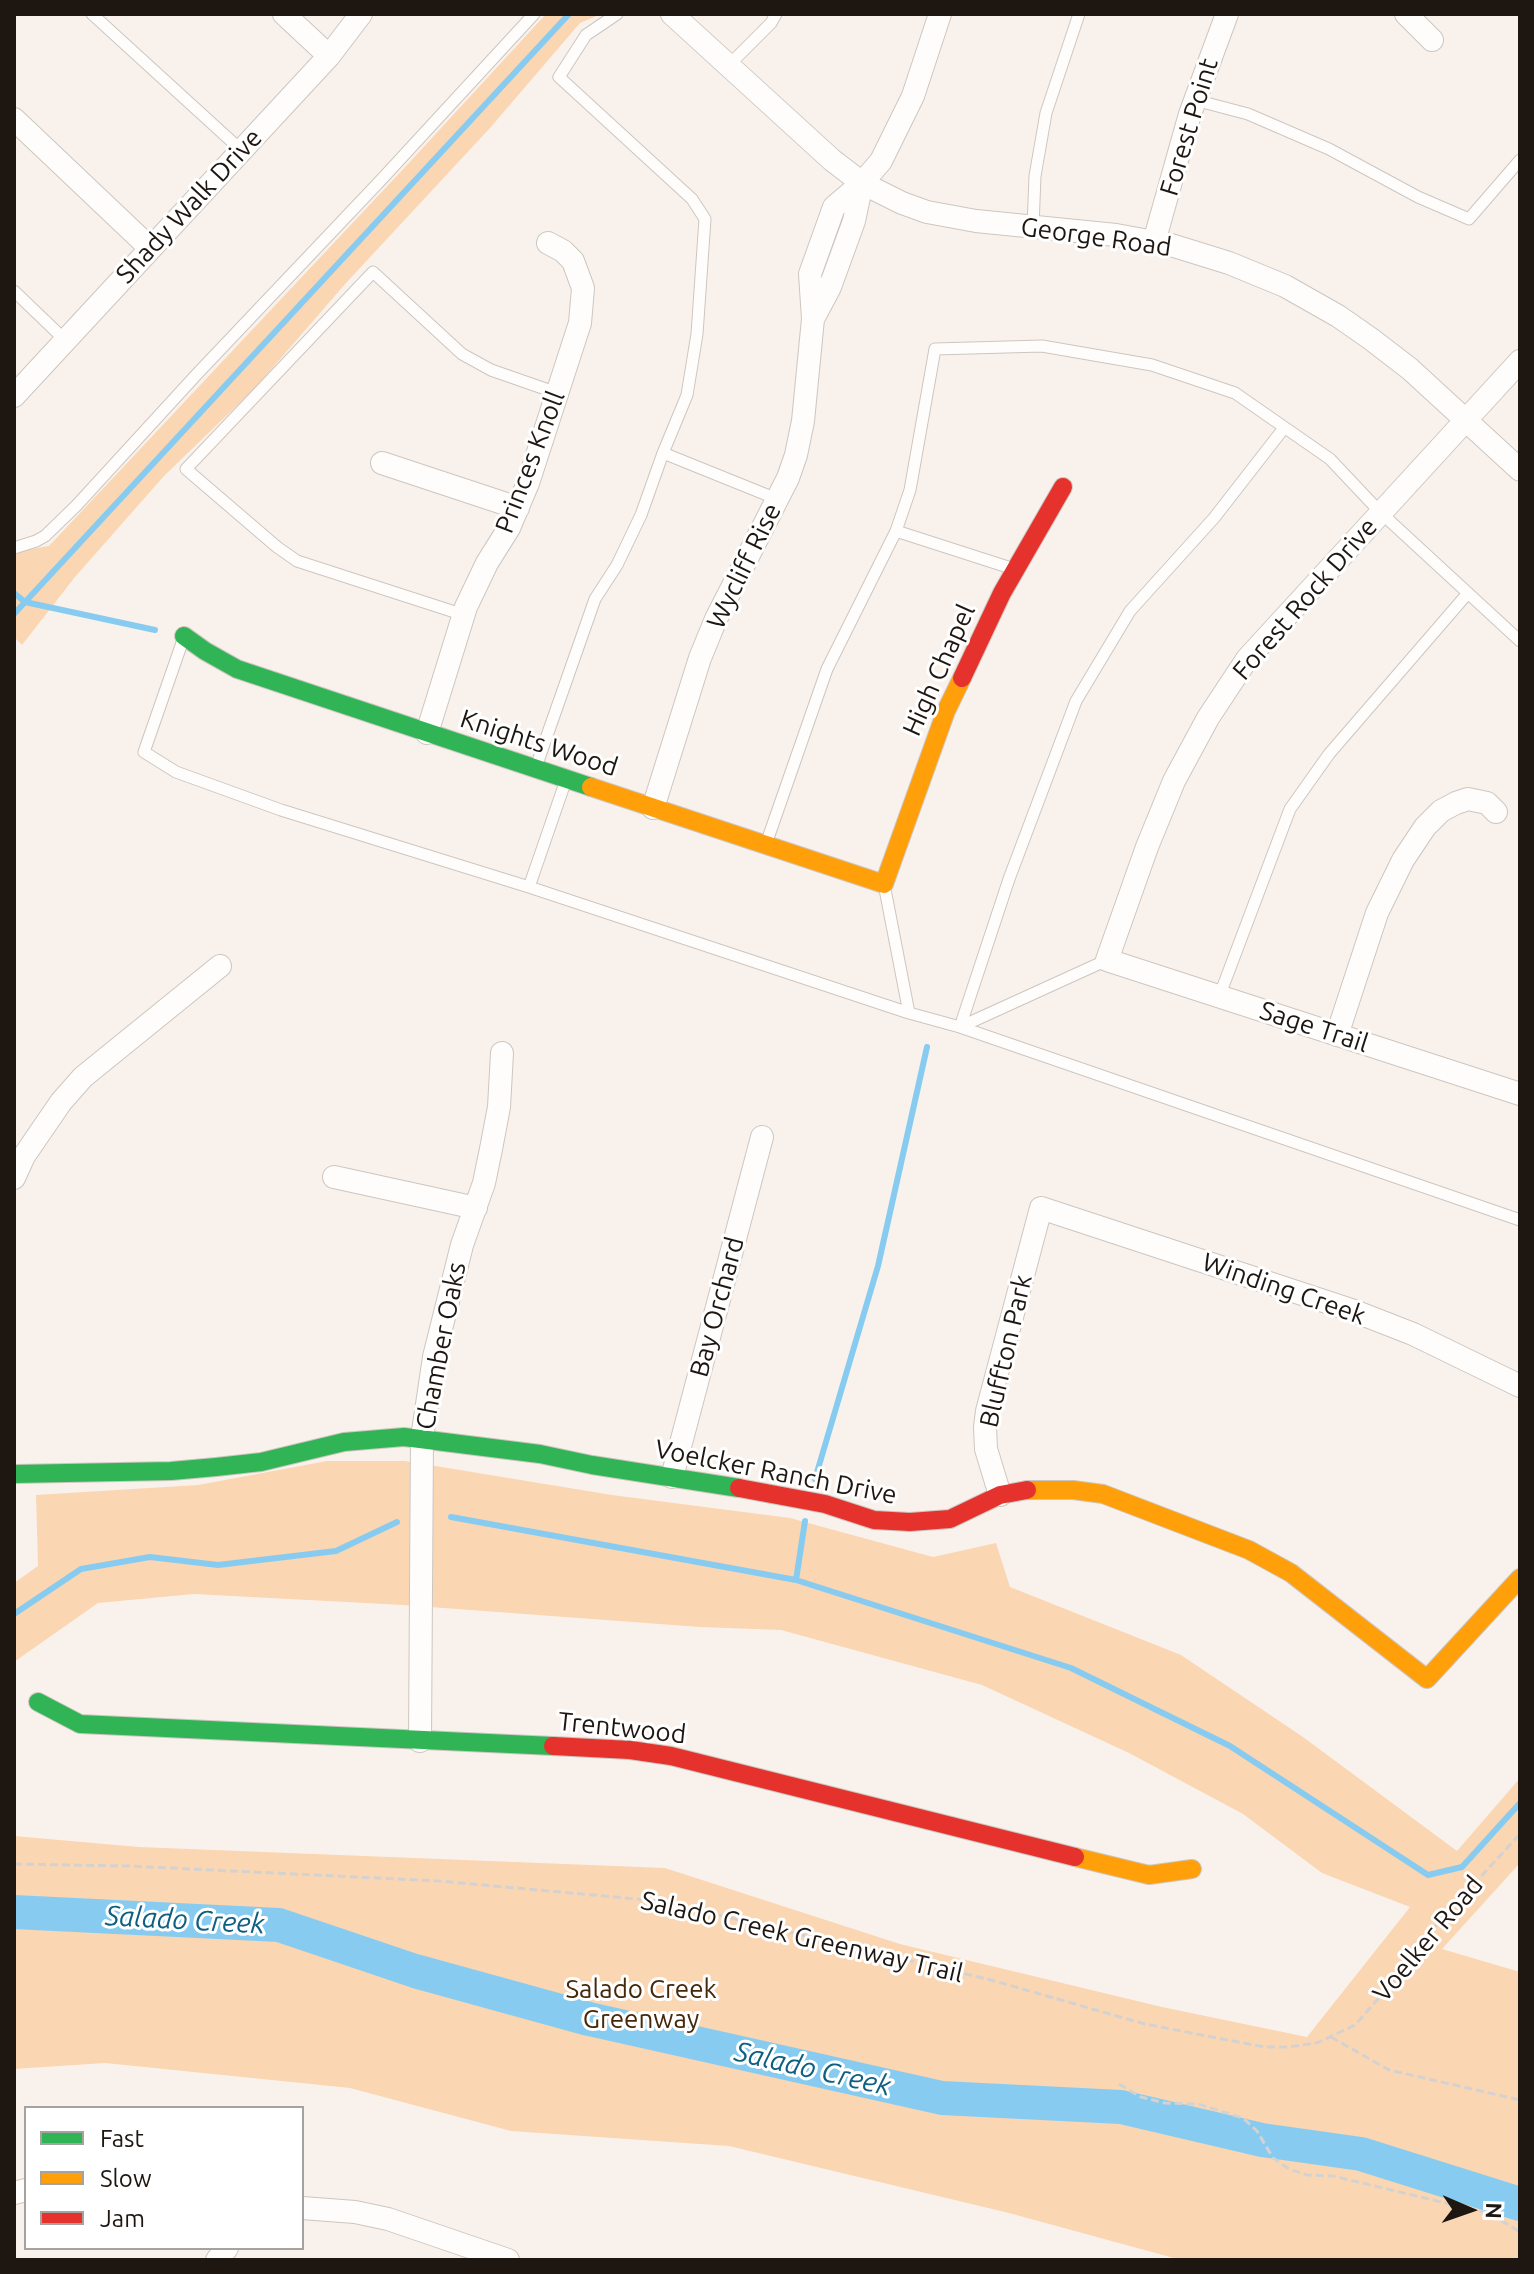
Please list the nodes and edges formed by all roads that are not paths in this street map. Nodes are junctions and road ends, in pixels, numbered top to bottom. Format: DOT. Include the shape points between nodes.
graph roads {
  1 [pos="92,14"];
  2 [pos="284,14"];
  3 [pos="361,14"];
  4 [pos="534,14"];
  5 [pos="617,14"];
  6 [pos="672,14"];
  7 [pos="776,14"];
  8 [pos="940,14"];
  9 [pos="1079,14"];
  10 [pos="1227,14"];
  11 [pos="1406,14"];
  12 [pos="1432,40"];
  13 [pos="329,56"];
  14 [pos="728,66"];
  15 [pos="1195,100"];
  16 [pos="14,119"];
  17 [pos="241,150"];
  18 [pos="1520,160"];
  19 [pos="862,183"];
  20 [pos="1033,227"];
  21 [pos="1154,242"];
  22 [pos="548,243"];
  23 [pos="150,248"];
  24 [pos="14,291"];
  25 [pos="65,340"];
  26 [pos="1520,361"];
  27 [pos="557,393"];
  28 [pos="14,396"];
  29 [pos="1465,419"];
  30 [pos="1284,428"];
  31 [pos="663,453"];
  32 [pos="382,463"];
  33 [pos="1520,470"];
  34 [pos="1063,487"];
  35 [pos="777,499"];
  36 [pos="518,508"];
  37 [pos="1380,512"];
  38 [pos="896,531"];
  39 [pos="14,548"];
  40 [pos="1015,570"];
  41 [pos="1468,593"];
  42 [pos="464,615"];
  43 [pos="184,636"];
  44 [pos="1520,641"];
  45 [pos="427,733"];
  46 [pos="536,769"];
  47 [pos="566,779"];
  48 [pos="653,808"];
  49 [pos="1496,812"];
  50 [pos="766,845"];
  51 [pos="884,884"];
  52 [pos="529,887"];
  53 [pos="1107,960"];
  54 [pos="220,966"];
  55 [pos="1219,997"];
  56 [pos="909,1013"];
  57 [pos="960,1027"];
  58 [pos="1337,1035"];
  59 [pos="502,1053"];
  60 [pos="1519,1091"];
  61 [pos="762,1137"];
  62 [pos="334,1177"];
  63 [pos="14,1178"];
  64 [pos="476,1208"];
  65 [pos="1041,1208"];
  66 [pos="1520,1220"];
  67 [pos="1520,1386"];
  68 [pos="422,1438"];
  69 [pos="14,1474"];
  70 [pos="672,1477"];
  71 [pos="1000,1495"];
  72 [pos="1520,1578"];
  73 [pos="38,1702"];
  74 [pos="420,1741"];
  75 [pos="1192,1869"];
  76 [pos="304,2208"];
  77 [pos="508,2260"];
  1 -- 17 [label="lane"];
  2 -- 13 [label="street"];
  3 -- 13 [label="street, Shady Walk Drive"];
  4 -- 39 [label="lane" via="76,506 45,536"];
  5 -- 31 [label="lane" via="586,35 559,77 692,199 705,219 687,395"];
  6 -- 14 [label="street, George Road"];
  7 -- 14 [label="lane"];
  8 -- 19 [label="street" via="913,96 881,161"];
  9 -- 20 [label="lane" via="1046,113"];
  10 -- 15 [label="street, Forest Point"];
  11 -- 12 [label="street"];
  13 -- 17 [label="street, Shady Walk Drive"];
  14 -- 19 [label="street, George Road"];
  15 -- 18 [label="lane" via="1248,114 1329,149 1469,219"];
  15 -- 21 [label="street, Forest Point"];
  16 -- 23 [label="street"];
  17 -- 23 [label="street, Shady Walk Drive"];
  19 -- 20 [label="street, George Road" via="927,212"];
  19 -- 35 [label="street, Wycliff Rise" via="854,221 813,319 803,421 796,455"];
  20 -- 21 [label="street, George Road"];
  21 -- 29 [label="street, George Road" via="1229,263 1338,316 1410,369"];
  22 -- 27 [label="street, Princes Knoll" via="573,261 583,288 580,323"];
  23 -- 25 [label="street, Shady Walk Drive"];
  24 -- 25 [label="lane"];
  25 -- 28 [label="street, Shady Walk Drive"];
  26 -- 29 [label="street, Forest Rock Drive"];
  27 -- 36 [label="street, Princes Knoll"];
  27 -- 42 [label="lane" via="462,354 373,272 186,469 297,561"];
  29 -- 33 [label="street, George Road"];
  29 -- 37 [label="street, Forest Rock Drive"];
  30 -- 37 [label="lane" via="1330,459"];
  30 -- 38 [label="lane" via="1235,393 1152,365 1042,346 935,349 910,490"];
  30 -- 57 [label="lane" via="1214,518 1130,611 1076,701"];
  31 -- 35 [label="lane"];
  31 -- 46 [label="lane" via="641,515 595,599"];
  32 -- 36 [label="street"];
  34 -- 40 [label="street, High Chapel"];
  35 -- 48 [label="street, Wycliff Rise" via="700,658"];
  36 -- 42 [label="street, Princes Knoll"];
  37 -- 41 [label="lane"];
  37 -- 53 [label="street, Forest Rock Drive" via="1247,659 1208,718 1174,781"];
  38 -- 40 [label="lane"];
  38 -- 50 [label="lane" via="827,669"];
  40 -- 51 [label="street, High Chapel" via="946,711"];
  41 -- 44 [label="lane"];
  41 -- 55 [label="lane" via="1329,754 1290,809"];
  42 -- 45 [label="street, Princes Knoll"];
  43 -- 45 [label="street, Knights Wood" via="237,669"];
  43 -- 52 [label="lane" via="144,752 176,772 281,810"];
  45 -- 46 [label="street, Knights Wood"];
  46 -- 47 [label="street, Knights Wood"];
  47 -- 48 [label="street, Knights Wood"];
  47 -- 52 [label="lane"];
  48 -- 50 [label="street, Knights Wood"];
  49 -- 58 [label="street" via="1487,803 1468,799 1441,811 1425,827 1377,913"];
  50 -- 51 [label="street, Knights Wood"];
  51 -- 56 [label="lane"];
  52 -- 56 [label="lane"];
  53 -- 55 [label="street, Sage Trail"];
  53 -- 57 [label="lane"];
  54 -- 63 [label="street" via="83,1077 24,1156"];
  55 -- 58 [label="street, Sage Trail"];
  56 -- 57 [label="lane"];
  57 -- 66 [label="lane"];
  58 -- 60 [label="street, Sage Trail"];
  59 -- 64 [label="street, Chamber Oaks" via="499,1107"];
  61 -- 70 [label="street, Bay Orchard"];
  62 -- 64 [label="street"];
  64 -- 68 [label="street, Chamber Oaks" via="434,1357"];
  65 -- 67 [label="street, Winding Creek" via="1354,1311"];
  65 -- 71 [label="street, Bluffton Park" via="987,1411 986,1449"];
  68 -- 69 [label="street, Voelcker Ranch Drive" via="344,1442 261,1462 186,1470"];
  68 -- 70 [label="street, Voelcker Ranch Drive"];
  68 -- 74 [label="street, Chamber Oaks"];
  70 -- 71 [label="street, Voelcker Ranch Drive" via="825,1504 886,1521 950,1519"];
  71 -- 72 [label="street, Voelcker Ranch Drive" via="1027,1490 1103,1494 1249,1550 1291,1573 1427,1679"];
  73 -- 74 [label="street, Trentwood" via="80,1724"];
  74 -- 75 [label="street, Trentwood" via="671,1756 1149,1875"];
  76 -- 77 [label="street" via="388,2219"];
}
